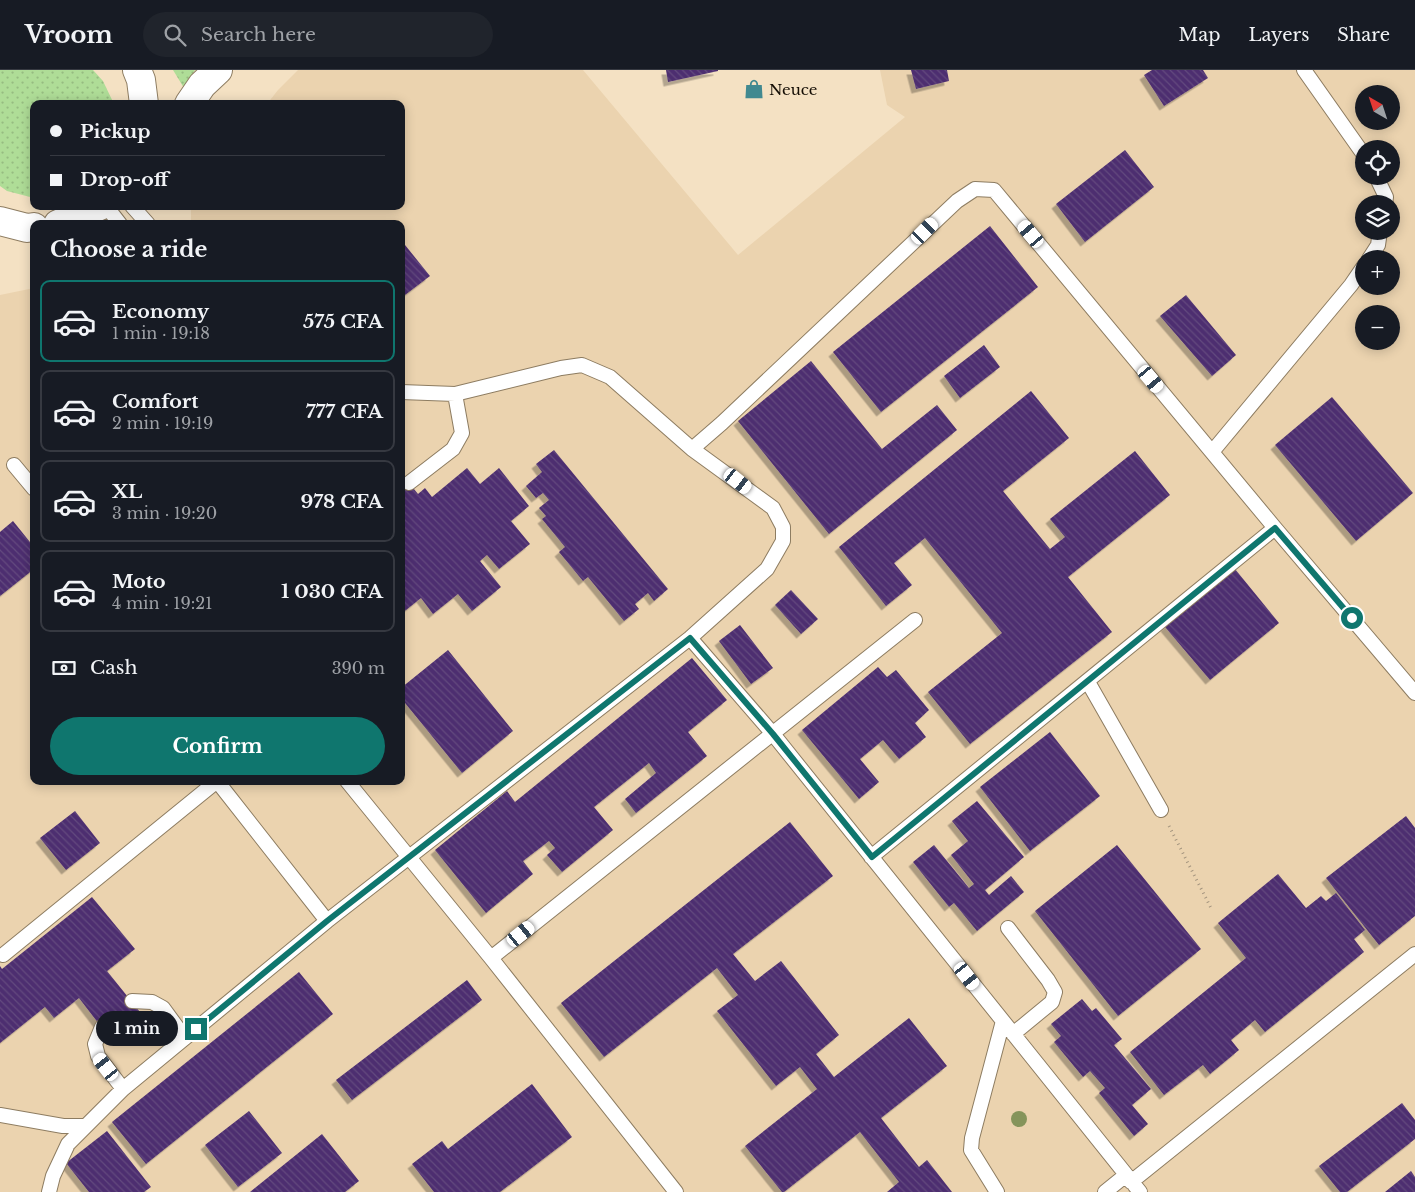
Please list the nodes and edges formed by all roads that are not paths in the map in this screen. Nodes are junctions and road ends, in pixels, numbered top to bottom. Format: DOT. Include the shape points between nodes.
graph roads {
  1 [pos="137,70"];
  2 [pos="218,70"];
  3 [pos="1304,70"];
  4 [pos="144,100"];
  5 [pos="192,100"];
  6 [pos="1355,142"];
  7 [pos="91,210"];
  8 [pos="109,210"];
  9 [pos="136,210"];
  10 [pos="67,220"];
  11 [pos="117,220"];
  12 [pos="144,220"];
  13 [pos="0,221"];
  14 [pos="30,228"];
  15 [pos="0,236"];
  16 [pos="1355,280"];
  17 [pos="405,392"];
  18 [pos="455,394"];
  19 [pos="692,449"];
  20 [pos="1212,452"];
  21 [pos="14,465"];
  22 [pos="30,483"];
  23 [pos="409,483"];
  24 [pos="1275,528"];
  25 [pos="915,620"];
  26 [pos="690,638"];
  27 [pos="1088,682"];
  28 [pos="1415,693"];
  29 [pos="773,734"];
  30 [pos="212,785"];
  31 [pos="220,785"];
  32 [pos="351,785"];
  33 [pos="1161,810"];
  34 [pos="410,857"];
  35 [pos="872,857"];
  36 [pos="327,921"];
  37 [pos="1008,928"];
  38 [pos="1415,954"];
  39 [pos="3,955"];
  40 [pos="491,958"];
  41 [pos="132,1001"];
  42 [pos="1003,1021"];
  43 [pos="102,1027"];
  44 [pos="1013,1034"];
  45 [pos="185,1038"];
  46 [pos="123,1089"];
  47 [pos="0,1115"];
  48 [pos="86,1126"];
  49 [pos="1132,1183"];
  50 [pos="49,1192"];
  51 [pos="676,1192"];
  52 [pos="997,1192"];
  53 [pos="1105,1192"];
  1 -- 4 [label="main road"];
  2 -- 5 [label="main road"];
  3 -- 6 [label="lane"];
  7 -- 10 [label="main road"];
  8 -- 11 [label="lane"];
  9 -- 12 [label="lane"];
  13 -- 14 [label="main road"];
  14 -- 15 [label="main road"];
  16 -- 20 [label="lane"];
  17 -- 18 [label="lane"];
  18 -- 19 [label="lane" via="582,365 610,377"];
  18 -- 23 [label="lane" via="462,432 453,449"];
  19 -- 20 [label="lane" via="957,201 975,189 994,190"];
  19 -- 26 [label="lane" via="773,508 783,527 783,541 767,569"];
  20 -- 24 [label="lane"];
  21 -- 22 [label="lane"];
  24 -- 27 [label="lane"];
  24 -- 28 [label="lane"];
  25 -- 29 [label="lane"];
  26 -- 29 [label="lane"];
  26 -- 34 [label="lane"];
  27 -- 33 [label="lane"];
  27 -- 35 [label="lane"];
  29 -- 35 [label="lane"];
  29 -- 40 [label="lane"];
  30 -- 39 [label="lane"];
  31 -- 36 [label="lane"];
  32 -- 34 [label="lane"];
  34 -- 36 [label="lane"];
  34 -- 40 [label="lane"];
  35 -- 42 [label="lane"];
  36 -- 45 [label="lane"];
  37 -- 44 [label="lane" via="1055,992 1052,1002"];
  38 -- 49 [label="lane"];
  40 -- 51 [label="lane"];
  41 -- 45 [label="lane" via="152,1002 163,1008"];
  42 -- 44 [label="lane"];
  42 -- 52 [label="lane" via="971,1150"];
  43 -- 46 [label="lane" via="95,1044 98,1056"];
  44 -- 49 [label="lane"];
  45 -- 46 [label="lane"];
  46 -- 48 [label="lane"];
  47 -- 48 [label="lane" via="62,1126"];
  48 -- 50 [label="lane" via="68,1144"];
  49 -- 53 [label="lane"];
}
